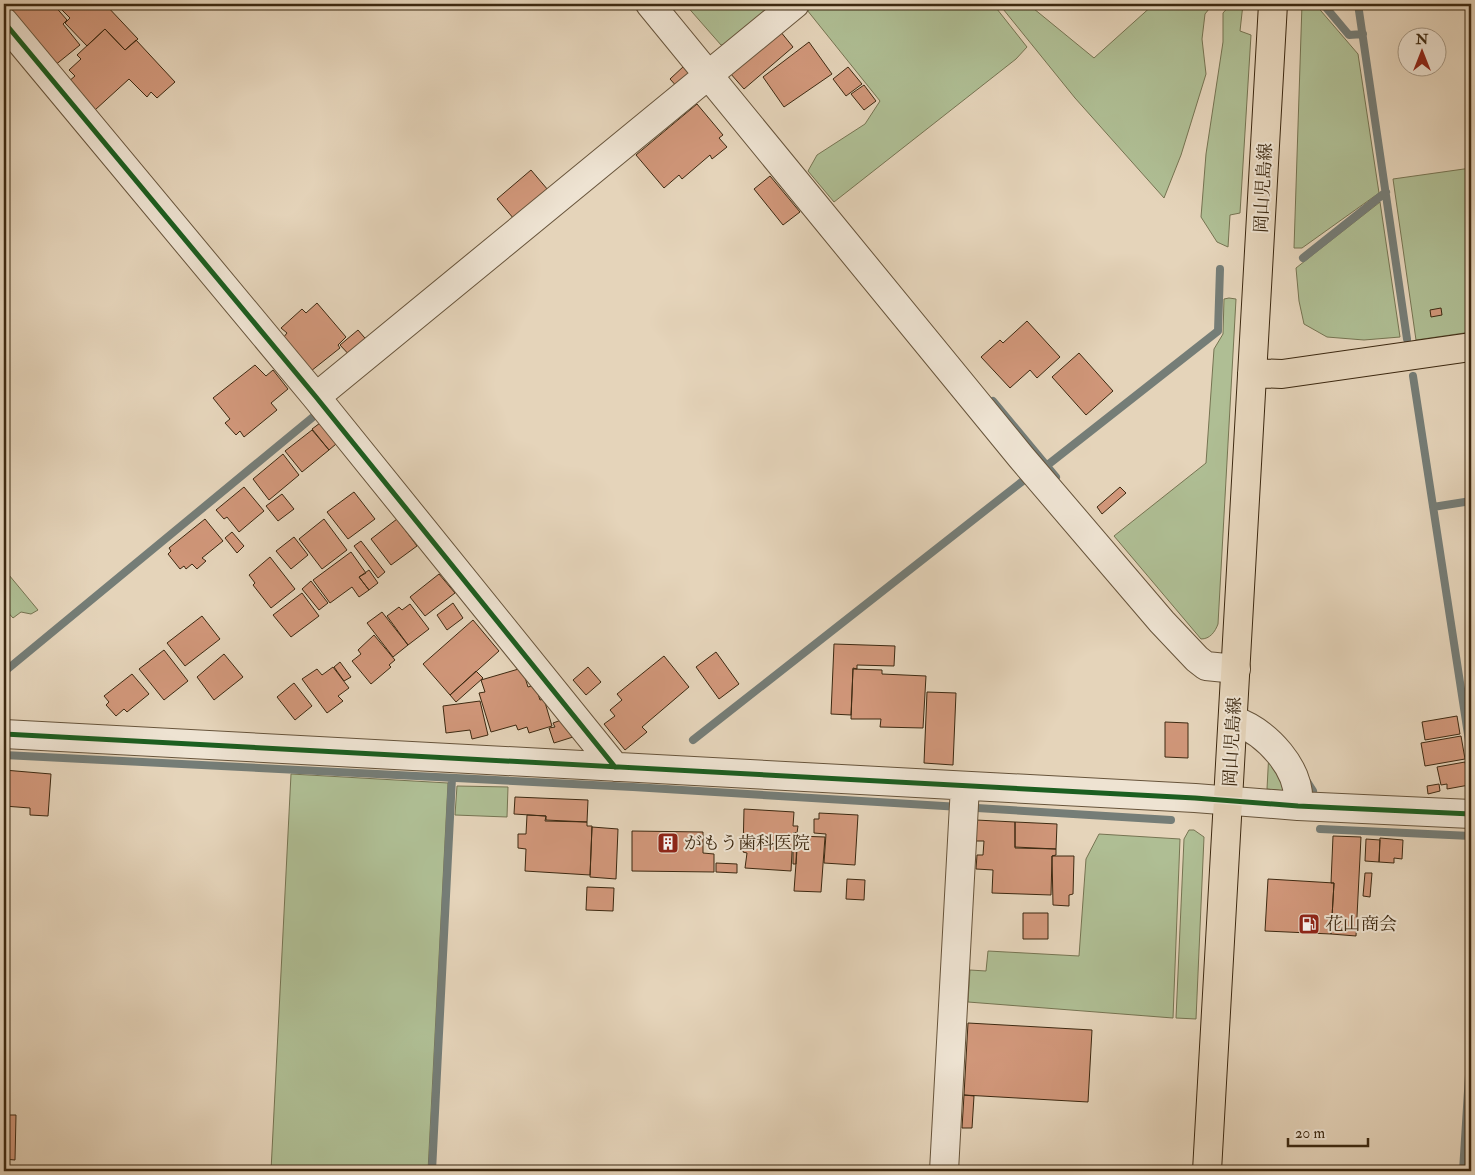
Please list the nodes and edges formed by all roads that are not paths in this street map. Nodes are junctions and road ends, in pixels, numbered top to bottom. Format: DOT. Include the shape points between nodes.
graph roads {
  1 [pos="650,4"];
  2 [pos="795,4"];
  3 [pos="1273,4"];
  4 [pos="4,22"];
  5 [pos="709,74"];
  6 [pos="1471,347"];
  7 [pos="1252,373"];
  8 [pos="316,397"];
  9 [pos="1236,669"];
  10 [pos="1234,720"];
  11 [pos="4,734"];
  12 [pos="615,767"];
  13 [pos="964,799"];
  14 [pos="1230,801"];
  15 [pos="1298,806"];
  16 [pos="1471,814"];
  17 [pos="944,1171"];
  18 [pos="1207,1171"];
  1 -- 5 [label="street"];
  2 -- 5 [label="street"];
  3 -- 7 [label="main road, 岡山児島線"];
  4 -- 8 [label="street"];
  5 -- 8 [label="street"];
  5 -- 9 [label="street" via="1022,457 1162,622 1206,666"];
  6 -- 7 [label="main road" via="1282,374"];
  7 -- 9 [label="main road, 岡山児島線"];
  8 -- 12 [label="street"];
  9 -- 10 [label="main road, 岡山児島線"];
  10 -- 14 [label="main road, 岡山児島線"];
  10 -- 15 [label="street" via="1259,732 1278,751 1297,786"];
  11 -- 12 [label="street"];
  12 -- 13 [label="street"];
  13 -- 14 [label="street"];
  13 -- 17 [label="street"];
  14 -- 15 [label="street"];
  14 -- 18 [label="main road, 岡山児島線"];
  15 -- 16 [label="street"];
}
